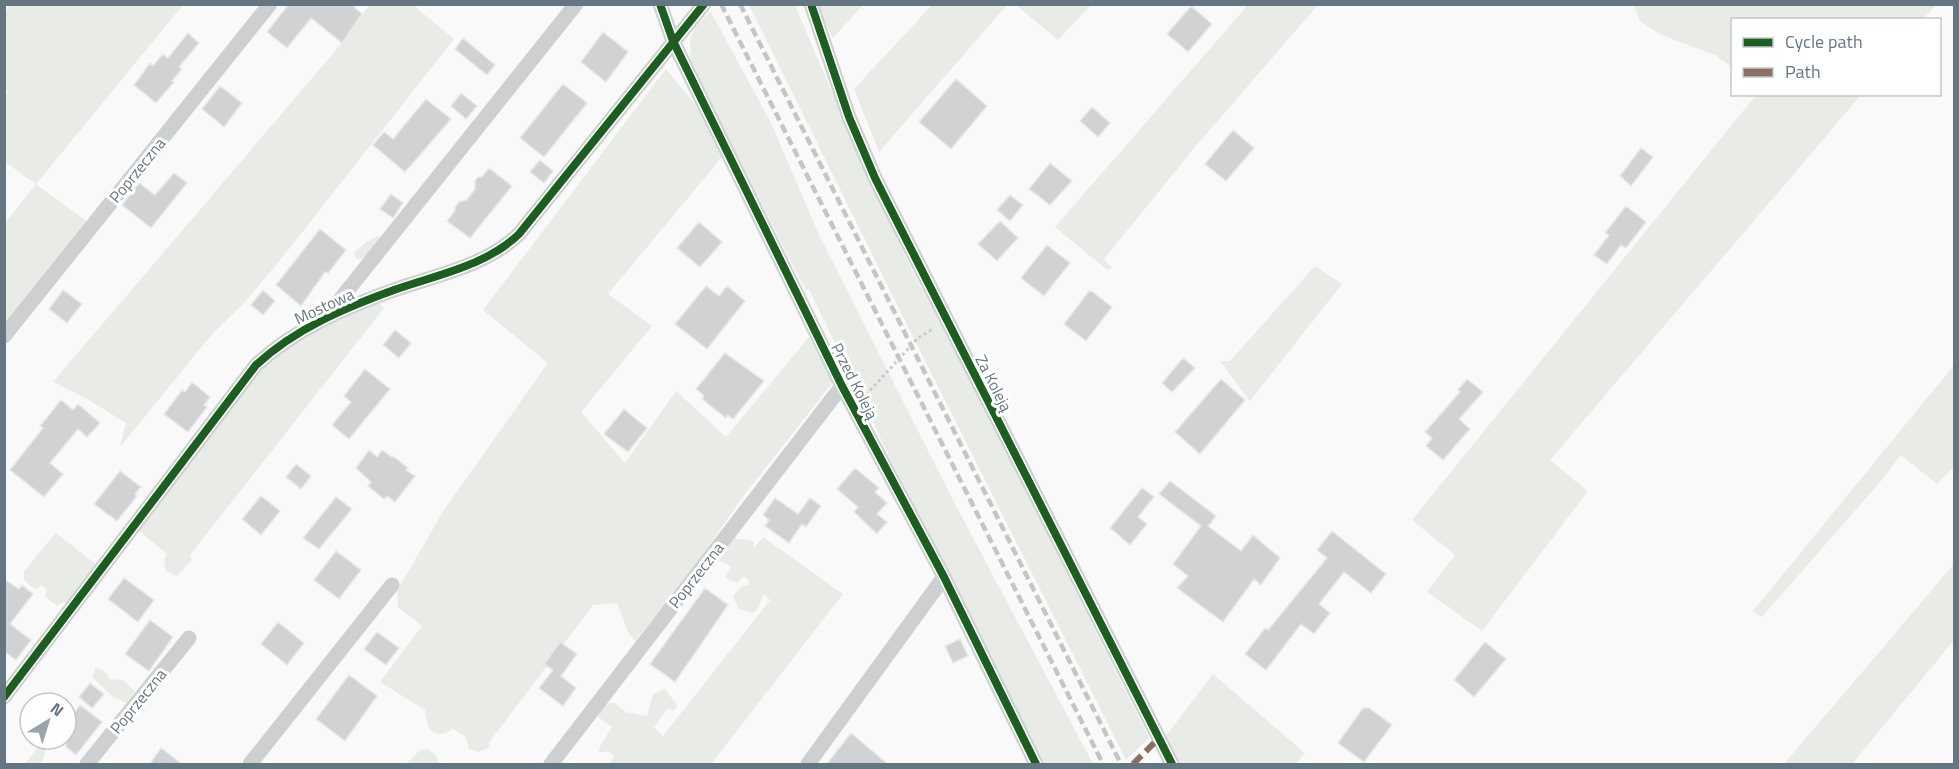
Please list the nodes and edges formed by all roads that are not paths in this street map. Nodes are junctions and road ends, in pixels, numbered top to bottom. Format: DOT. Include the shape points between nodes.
graph roads {
  1 [pos="270,4"];
  2 [pos="576,4"];
  3 [pos="660,4"];
  4 [pos="704,4"];
  5 [pos="811,4"];
  6 [pos="673,41"];
  7 [pos="326,318"];
  8 [pos="4,336"];
  9 [pos="842,386"];
  10 [pos="944,577"];
  11 [pos="392,585"];
  12 [pos="189,638"];
  13 [pos="4,697"];
  14 [pos="87,765"];
  15 [pos="250,765"];
  16 [pos="550,765"];
  17 [pos="808,765"];
  18 [pos="1036,765"];
  19 [pos="1172,765"];
  1 -- 8 [label="street, Poprzeczna"];
  2 -- 7 [label="street"];
  3 -- 6 [label="street, Przed Koleją"];
  4 -- 6 [label="street, Mostowa"];
  5 -- 19 [label="street, Za Koleją" via="880,188"];
  6 -- 7 [label="street, Mostowa" via="508,245 479,261"];
  6 -- 9 [label="street, Przed Koleją"];
  7 -- 13 [label="street, Mostowa" via="291,336 256,365"];
  9 -- 10 [label="street, Przed Koleją"];
  9 -- 16 [label="street, Poprzeczna"];
  10 -- 17 [label="street"];
  10 -- 18 [label="street, Przed Koleją"];
  11 -- 15 [label="street"];
  12 -- 14 [label="street, Poprzeczna"];
}
